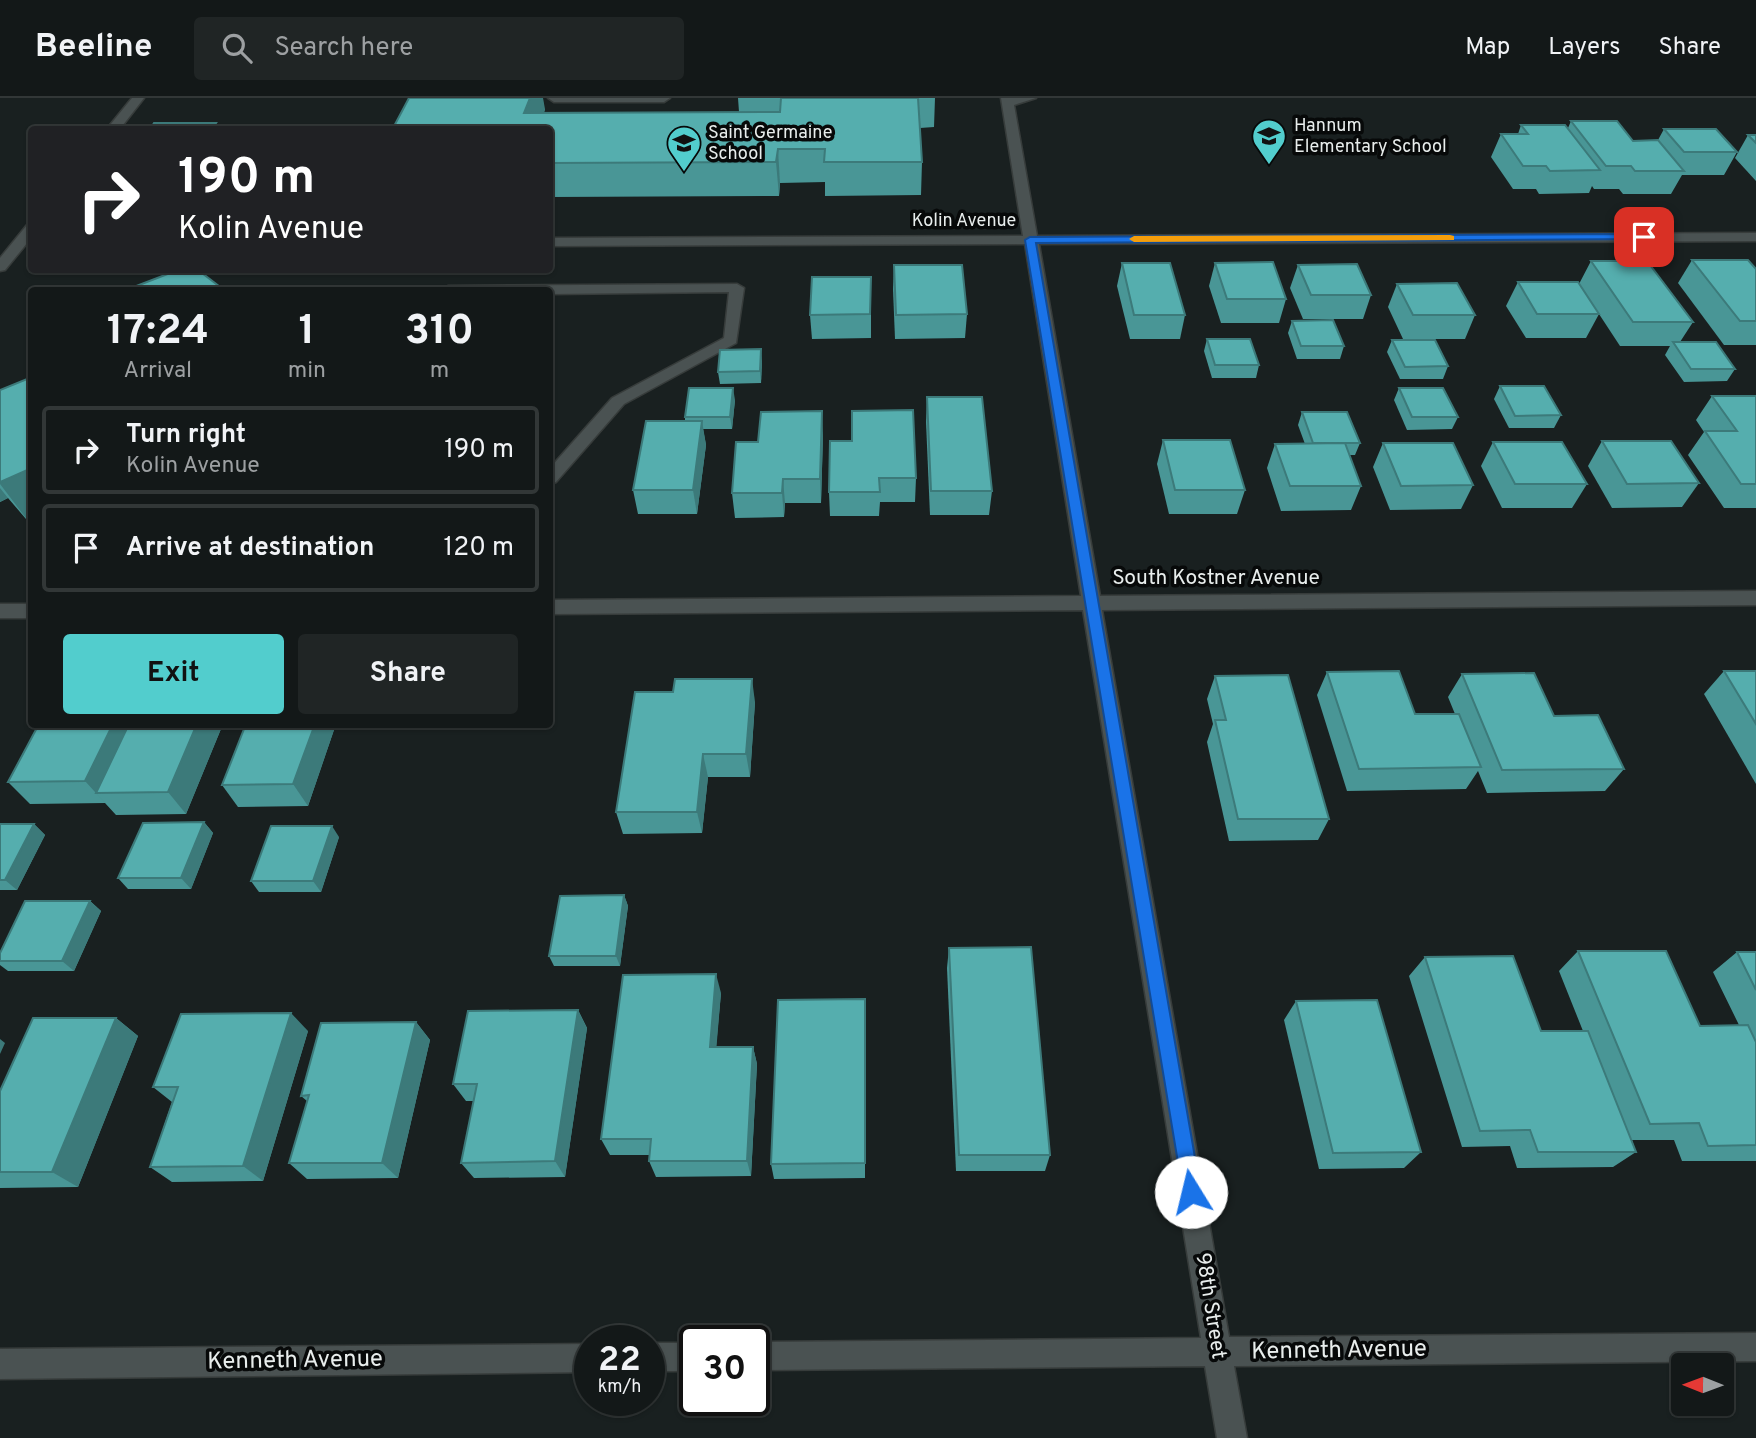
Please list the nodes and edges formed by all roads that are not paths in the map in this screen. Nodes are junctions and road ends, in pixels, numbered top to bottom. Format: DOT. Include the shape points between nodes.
graph roads {
  1 [pos="138,98"];
  2 [pos="554,98"];
  3 [pos="664,98"];
  4 [pos="1030,98"];
  5 [pos="1008,101"];
  6 [pos="115,126"];
  7 [pos="1756,237"];
  8 [pos="1030,240"];
  9 [pos="553,242"];
  10 [pos="0,244"];
  11 [pos="25,244"];
  12 [pos="0,267"];
  13 [pos="553,289"];
  14 [pos="553,475"];
  15 [pos="1756,598"];
  16 [pos="1093,601"];
  17 [pos="553,607"];
  18 [pos="0,611"];
  19 [pos="28,611"];
  20 [pos="1756,1348"];
  21 [pos="1218,1353"];
  22 [pos="770,1356"];
  23 [pos="574,1358"];
  24 [pos="0,1364"];
  25 [pos="1232,1438"];
  1 -- 6 [label="street"];
  2 -- 3 [label="street"];
  4 -- 5 [label="street"];
  5 -- 8 [label="street, 98th Street"];
  7 -- 8 [label="street, Kolin Avenue"];
  8 -- 9 [label="street, Kolin Avenue"];
  8 -- 16 [label="street, 98th Street"];
  10 -- 11 [label="street"];
  11 -- 12 [label="street"];
  13 -- 14 [label="street" via="737,288 731,340 618,401"];
  15 -- 16 [label="street, South Kostner Avenue"];
  16 -- 17 [label="street, South Kostner Avenue"];
  16 -- 21 [label="street, 98th Street"];
  18 -- 19 [label="street"];
  20 -- 21 [label="street, Kenneth Avenue"];
  21 -- 22 [label="street, Kenneth Avenue"];
  21 -- 25 [label="street, 98th Street"];
  23 -- 24 [label="street, Kenneth Avenue"];
}
